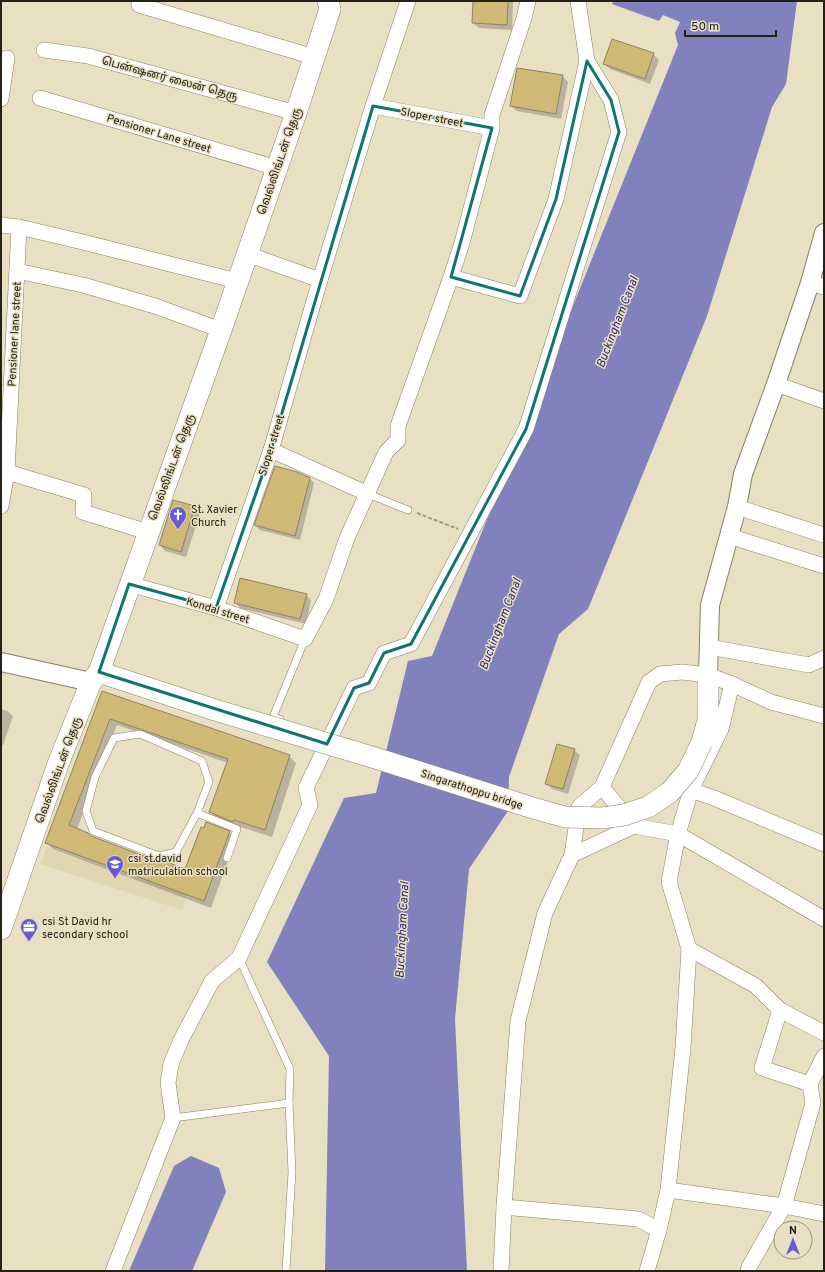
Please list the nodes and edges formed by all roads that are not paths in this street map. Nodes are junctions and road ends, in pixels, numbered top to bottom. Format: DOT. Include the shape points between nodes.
graph roads {
  1 [pos="328,1"];
  2 [pos="408,1"];
  3 [pos="528,1"];
  4 [pos="578,1"];
  5 [pos="139,5"];
  6 [pos="44,50"];
  7 [pos="314,57"];
  8 [pos="7,58"];
  9 [pos="587,61"];
  10 [pos="40,98"];
  11 [pos="1,99"];
  12 [pos="373,106"];
  13 [pos="296,113"];
  14 [pos="492,128"];
  15 [pos="277,168"];
  16 [pos="1,226"];
  17 [pos="19,227"];
  18 [pos="824,233"];
  19 [pos="247,254"];
  20 [pos="17,271"];
  21 [pos="451,277"];
  22 [pos="320,280"];
  23 [pos="237,281"];
  24 [pos="817,285"];
  25 [pos="8,326"];
  26 [pos="221,330"];
  27 [pos="776,384"];
  28 [pos="824,401"];
  29 [pos="271,450"];
  30 [pos="7,472"];
  31 [pos="368,494"];
  32 [pos="1,506"];
  33 [pos="737,507"];
  34 [pos="408,510"];
  35 [pos="148,532"];
  36 [pos="824,535"];
  37 [pos="729,536"];
  38 [pos="824,566"];
  39 [pos="129,584"];
  40 [pos="216,608"];
  41 [pos="305,639"];
  42 [pos="709,647"];
  43 [pos="824,658"];
  44 [pos="1,662"];
  45 [pos="708,675"];
  46 [pos="95,677"];
  47 [pos="732,684"];
  48 [pos="824,716"];
  49 [pos="288,721"];
  50 [pos="602,787"];
  51 [pos="691,790"];
  52 [pos="197,813"];
  53 [pos="634,826"];
  54 [pos="678,834"];
  55 [pos="824,844"];
  56 [pos="572,855"];
  57 [pos="227,858"];
  58 [pos="824,919"];
  59 [pos="1,929"];
  60 [pos="688,949"];
  61 [pos="239,958"];
  62 [pos="780,1010"];
  63 [pos="824,1033"];
  64 [pos="824,1056"];
  65 [pos="810,1084"];
  66 [pos="289,1103"];
  67 [pos="818,1104"];
  68 [pos="173,1118"];
  69 [pos="668,1190"];
  70 [pos="504,1206"];
  71 [pos="784,1206"];
  72 [pos="824,1214"];
  73 [pos="659,1230"];
  74 [pos="113,1271"];
  75 [pos="286,1271"];
  76 [pos="501,1271"];
  77 [pos="647,1271"];
  78 [pos="748,1271"];
  1 -- 7 [label="main road, வெல்லிங்டன் தெரு" via="330,9"];
  2 -- 12 [label="street, Sloper street"];
  3 -- 14 [label="street" via="492,115"];
  4 -- 9 [label="street"];
  5 -- 7 [label="street"];
  6 -- 13 [label="street, பென்ஷனர் லைன் தெரு" via="88,56"];
  7 -- 13 [label="main road, வெல்லிங்டன் தெரு"];
  8 -- 11 [label="street"];
  9 -- 21 [label="street" via="556,199 520,296"];
  9 -- 61 [label="street" via="611,100 619,132 526,429 411,644 384,654 369,683 354,688 328,733 306,788 310,805"];
  10 -- 15 [label="street, Pensioner Lane street"];
  12 -- 14 [label="street, Sloper street"];
  12 -- 22 [label="street, Sloper street"];
  13 -- 15 [label="main road, வெல்லிங்டன் தெரு"];
  14 -- 21 [label="street"];
  15 -- 19 [label="main road, வெல்லிங்டன் தெரு"];
  16 -- 17 [label="street"];
  17 -- 20 [label="street, Pensioner lane street"];
  17 -- 23 [label="street"];
  18 -- 24 [label="street"];
  19 -- 22 [label="street"];
  19 -- 23 [label="main road, வெல்லிங்டன் தெரு"];
  20 -- 25 [label="street, Pensioner lane street"];
  20 -- 26 [label="street, Pensioner lane street" via="83,285 155,306"];
  21 -- 31 [label="street" via="398,426 398,440 386,452"];
  22 -- 29 [label="street, Sloper street"];
  23 -- 26 [label="main road, வெல்லிங்டன் தெரு"];
  24 -- 27 [label="street"];
  25 -- 30 [label="street, Pensioner lane street"];
  26 -- 35 [label="main road, வெல்லிங்டன் தெரு"];
  27 -- 28 [label="street"];
  27 -- 33 [label="street" via="743,474"];
  29 -- 31 [label="street"];
  29 -- 40 [label="street, Sloper street"];
  30 -- 32 [label="street, Pensioner lane street"];
  30 -- 35 [label="street" via="84,495 83,512"];
  31 -- 34 [label="lane"];
  31 -- 41 [label="street" via="347,538 326,599"];
  33 -- 36 [label="street"];
  33 -- 37 [label="street"];
  35 -- 39 [label="main road, வெல்லிங்டன் தெரு"];
  37 -- 38 [label="street"];
  37 -- 42 [label="street" via="710,605"];
  39 -- 40 [label="street, Kondal street"];
  39 -- 46 [label="main road, வெல்லிங்டன் தெரு"];
  40 -- 41 [label="street, Kondal street"];
  41 -- 49 [label="lane" via="273,717"];
  42 -- 43 [label="street" via="809,665"];
  42 -- 45 [label="street"];
  44 -- 46 [label="street"];
  45 -- 46 [label="main road, Singarathoppu bridge, bridge" via="708,720 702,742 688,771 670,792 648,807 624,815 602,818 566,817 532,808 372,757"];
  45 -- 47 [label="street"];
  45 -- 50 [label="street" via="682,672 660,674 650,682"];
  46 -- 59 [label="main road, வெல்லிங்டன் தெரு" via="58,764"];
  47 -- 48 [label="street" via="771,702"];
  47 -- 51 [label="street" via="721,729"];
  50 -- 53 [label="street"];
  50 -- 56 [label="street" via="579,807"];
  51 -- 54 [label="street"];
  51 -- 55 [label="street"];
  52 -- 52 [label="lane" via="209,782 202,761 140,734 114,738 95,777 86,811 93,831 159,856 176,852"];
  52 -- 57 [label="lane" via="237,829"];
  53 -- 54 [label="street"];
  53 -- 56 [label="street"];
  54 -- 58 [label="street"];
  54 -- 60 [label="street" via="669,882"];
  56 -- 70 [label="street" via="545,913 518,1021"];
  60 -- 62 [label="street" via="756,986"];
  60 -- 69 [label="street" via="683,1048"];
  61 -- 66 [label="lane" via="290,1069"];
  61 -- 68 [label="street" via="212,981 171,1064 168,1083"];
  62 -- 63 [label="street"];
  62 -- 65 [label="street" via="762,1068"];
  64 -- 65 [label="street"];
  65 -- 67 [label="street"];
  66 -- 68 [label="lane"];
  66 -- 75 [label="lane" via="292,1172"];
  67 -- 71 [label="street"];
  68 -- 74 [label="street"];
  69 -- 71 [label="street"];
  69 -- 73 [label="street"];
  70 -- 73 [label="street" via="638,1219"];
  70 -- 76 [label="street"];
  71 -- 72 [label="street"];
  71 -- 78 [label="street"];
  73 -- 77 [label="street"];
}
